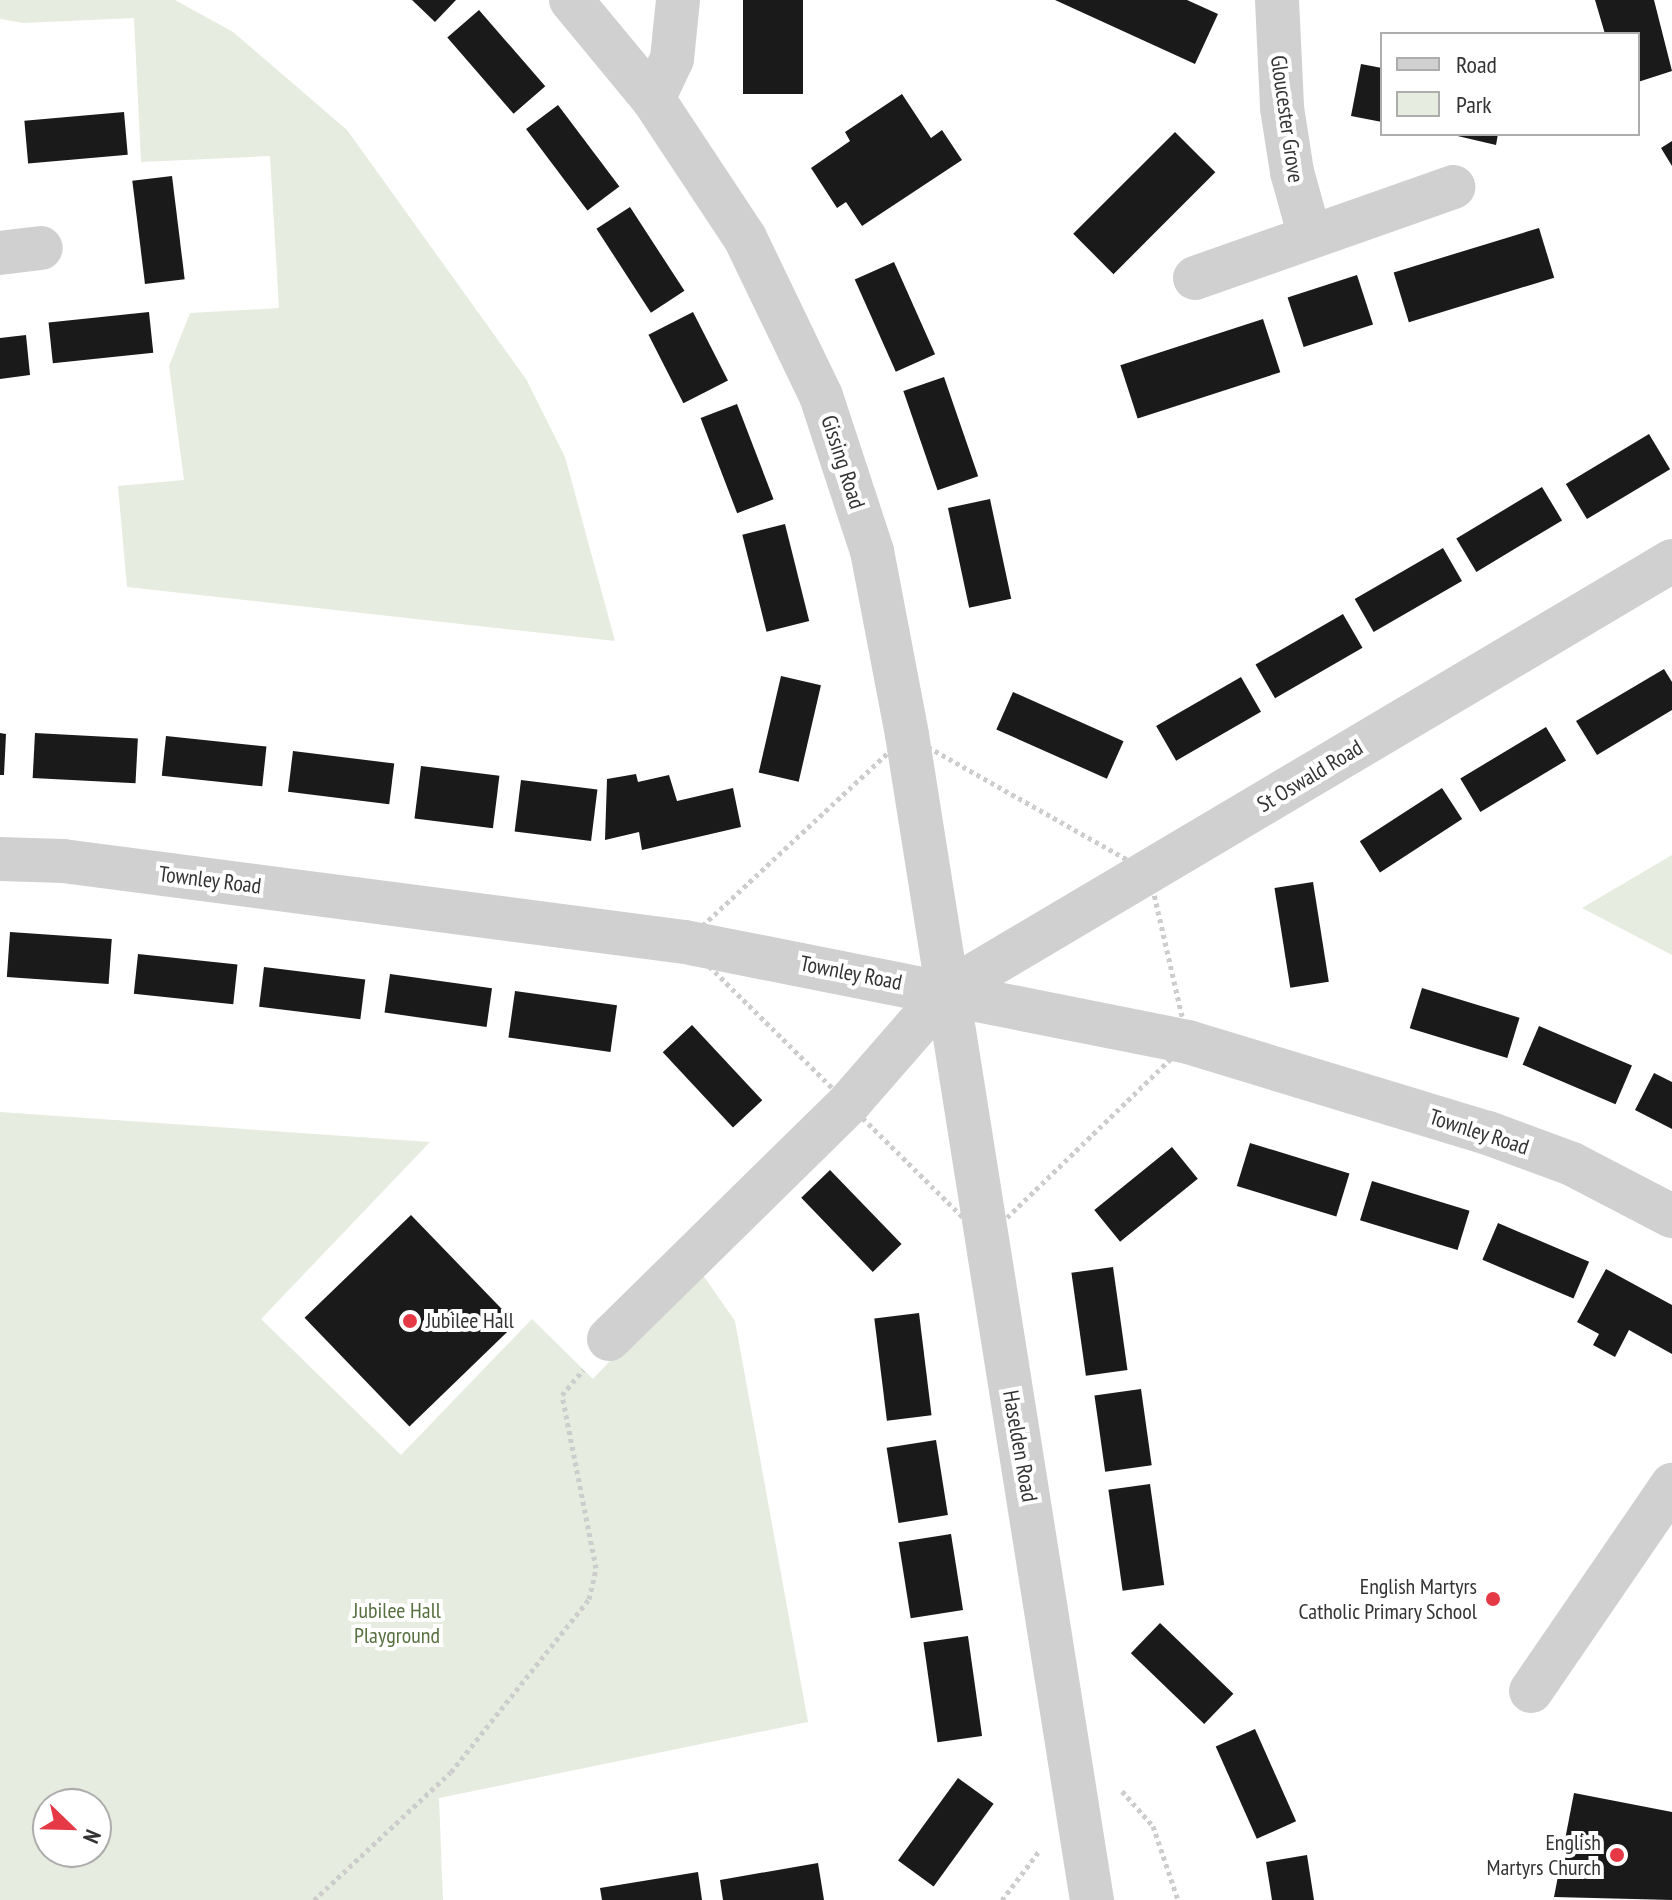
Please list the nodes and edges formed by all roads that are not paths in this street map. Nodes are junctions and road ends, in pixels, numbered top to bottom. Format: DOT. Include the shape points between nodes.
graph roads {
  1 [pos="571,0"];
  2 [pos="678,0"];
  3 [pos="1277,0"];
  4 [pos="653,99"];
  5 [pos="1453,187"];
  6 [pos="1310,237"];
  7 [pos="1195,278"];
  8 [pos="1672,561"];
  9 [pos="0,859"];
  10 [pos="947,991"];
  11 [pos="1672,1216"];
  12 [pos="609,1339"];
  13 [pos="1672,1485"];
  14 [pos="1531,1691"];
  15 [pos="1092,1900"];
  1 -- 4 [label="street, Gissing Road"];
  2 -- 4 [label="street" via="672,59"];
  3 -- 6 [label="street, Gloucester Grove" via="1284,121"];
  4 -- 10 [label="street, Gissing Road" via="745,238 821,396 872,551"];
  5 -- 6 [label="street"];
  6 -- 7 [label="street"];
  8 -- 10 [label="street, St Oswald Road"];
  9 -- 10 [label="street, Townley Road" via="63,861 670,940"];
  10 -- 11 [label="street, Townley Road" via="1188,1042 1488,1133 1572,1164"];
  10 -- 12 [label="street, St Oswald Road" via="850,1102"];
  10 -- 15 [label="street, Haselden Road"];
  13 -- 14 [label="street"];
}
